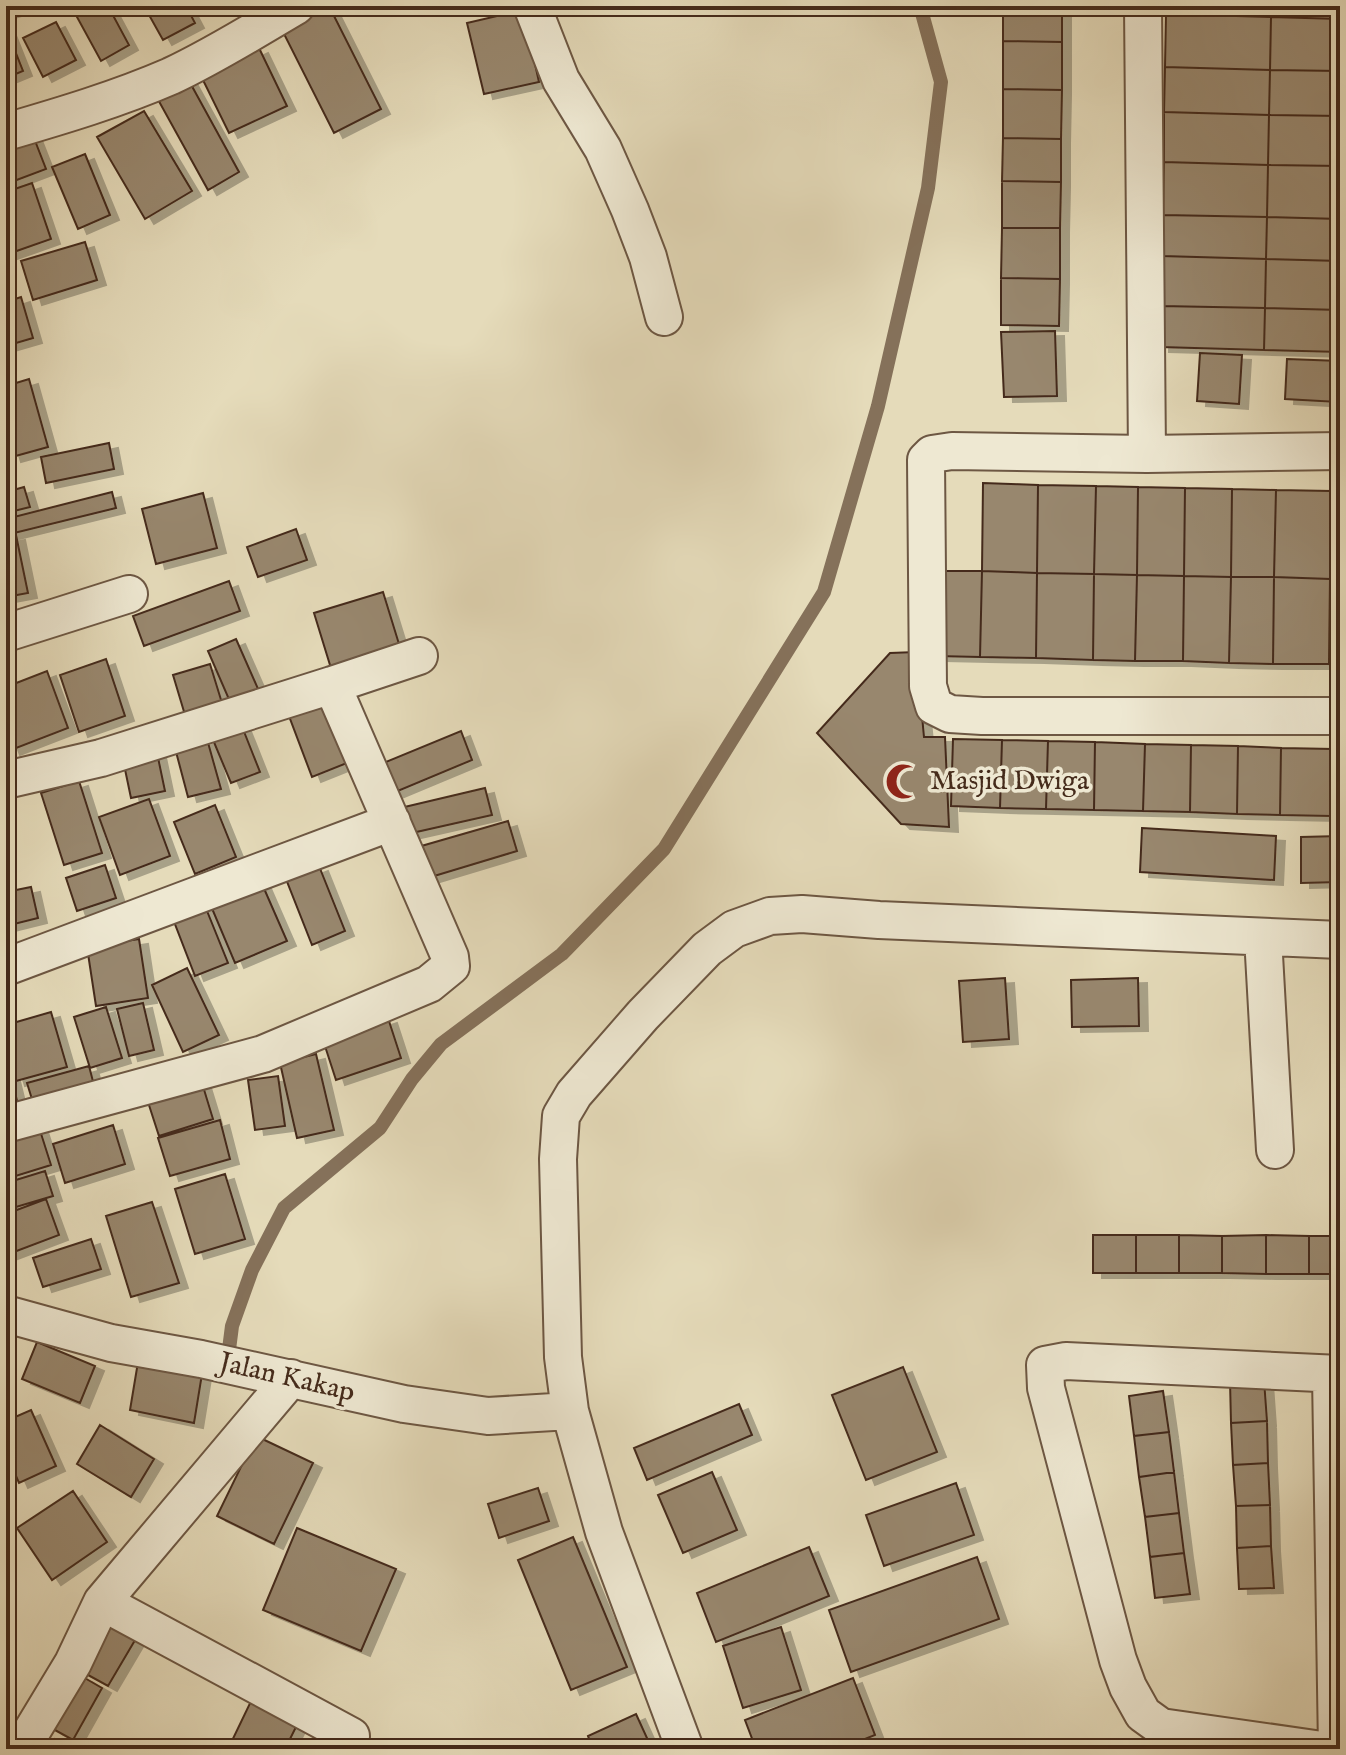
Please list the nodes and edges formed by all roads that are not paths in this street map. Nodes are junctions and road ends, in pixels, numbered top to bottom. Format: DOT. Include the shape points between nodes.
graph roads {
  1 [pos="296,6"];
  2 [pos="532,6"];
  3 [pos="1143,6"];
  4 [pos="6,132"];
  5 [pos="664,317"];
  6 [pos="1340,451"];
  7 [pos="1147,454"];
  8 [pos="129,594"];
  9 [pos="6,633"];
  10 [pos="419,656"];
  11 [pos="332,685"];
  12 [pos="1340,716"];
  13 [pos="6,780"];
  14 [pos="392,822"];
  15 [pos="1263,937"];
  16 [pos="1340,940"];
  17 [pos="6,967"];
  18 [pos="6,1124"];
  19 [pos="1275,1150"];
  20 [pos="6,1314"];
  21 [pos="1335,1374"];
  22 [pos="291,1378"];
  23 [pos="570,1411"];
  24 [pos="102,1602"];
  25 [pos="351,1736"];
  26 [pos="21,1749"];
  27 [pos="685,1749"];
  28 [pos="1315,1749"];
  29 [pos="1337,1749"];
  1 -- 4 [label="street" via="169,76"];
  2 -- 5 [label="street" via="561,80 603,149 630,210"];
  3 -- 7 [label="street"];
  6 -- 7 [label="street"];
  7 -- 12 [label="street" via="952,451 926,460 928,686 934,706 950,714 982,716"];
  8 -- 9 [label="street"];
  10 -- 11 [label="street"];
  11 -- 13 [label="street" via="101,758"];
  11 -- 14 [label="street"];
  14 -- 17 [label="street"];
  14 -- 18 [label="street" via="450,957 445,973 263,1054"];
  15 -- 16 [label="street"];
  15 -- 19 [label="street"];
  15 -- 23 [label="street" via="802,914 770,916 734,929 707,949 643,1015 561,1116 563,1357"];
  20 -- 22 [label="street, Jalan Kakap" via="111,1343"];
  21 -- 28 [label="street" via="1066,1361 1045,1365 1044,1373 1118,1660 1143,1714 1161,1727 1185,1732"];
  21 -- 29 [label="street"];
  22 -- 23 [label="street, Jalan Kakap" via="449,1412 488,1416"];
  22 -- 24 [label="street"];
  23 -- 27 [label="street" via="604,1532"];
  24 -- 25 [label="street"];
  24 -- 26 [label="street" via="73,1663"];
}
